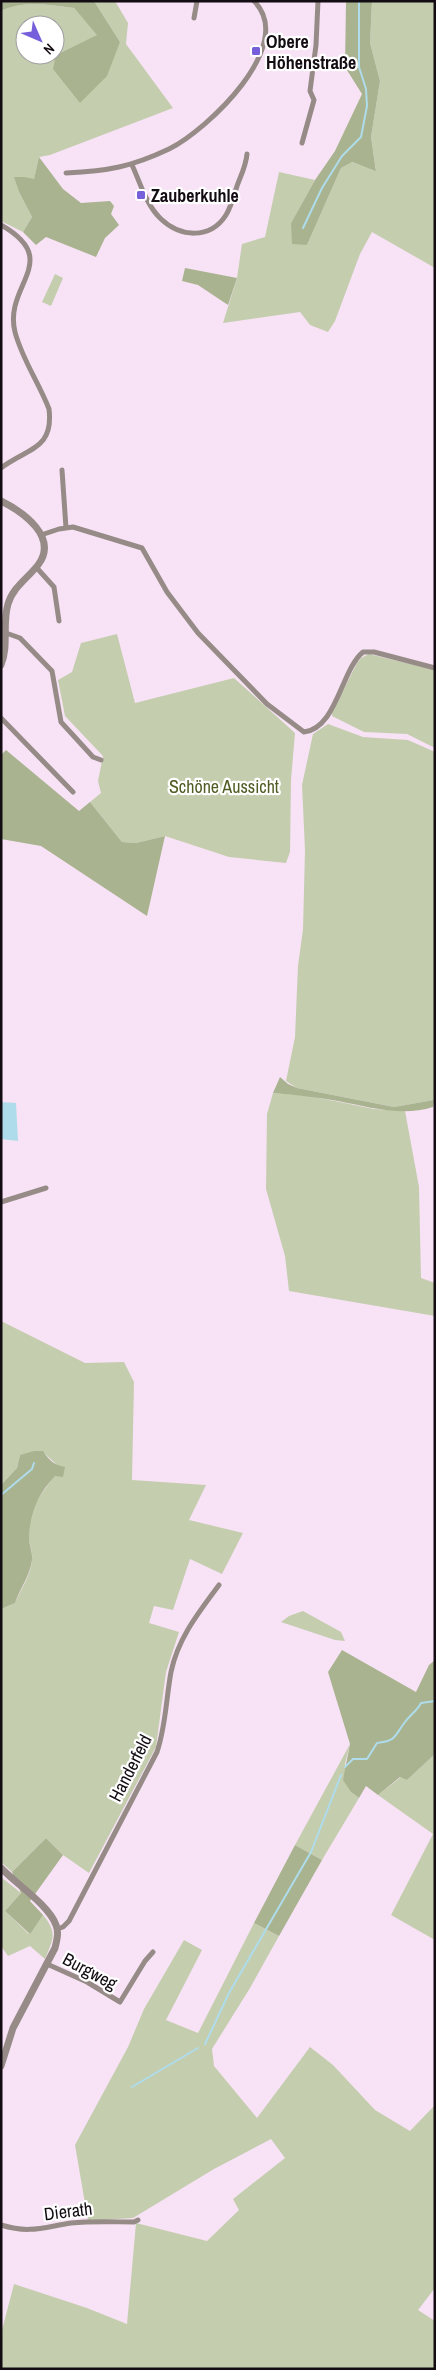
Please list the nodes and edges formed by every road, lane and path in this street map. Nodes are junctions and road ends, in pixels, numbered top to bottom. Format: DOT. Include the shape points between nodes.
graph roads {
  1 [pos="197,1"];
  2 [pos="254,1"];
  3 [pos="318,1"];
  4 [pos="194,18"];
  5 [pos="302,143"];
  6 [pos="248,154"];
  7 [pos="132,165"];
  8 [pos="66,173"];
  9 [pos="1,225"];
  10 [pos="1,468"];
  11 [pos="62,470"];
  12 [pos="1,501"];
  13 [pos="66,528"];
  14 [pos="41,535"];
  15 [pos="36,567"];
  16 [pos="5,601"];
  17 [pos="58,621"];
  18 [pos="6,633"];
  19 [pos="1,665"];
  20 [pos="435,668"];
  21 [pos="1,718"];
  22 [pos="102,760"];
  23 [pos="73,792"];
  24 [pos="46,1188"];
  25 [pos="1,1202"];
  26 [pos="219,1585"];
  27 [pos="1,1868"];
  28 [pos="57,1929"];
  29 [pos="153,1952"];
  30 [pos="47,1964"];
  31 [pos="1,2066"];
  32 [pos="138,2220"];
  33 [pos="1,2225"];
  1 -- 4 [label="street"];
  2 -- 7 [label="street" via="262,10 266,37 237,91 220,111 188,138"];
  3 -- 5 [label="street" via="310,91 314,100"];
  6 -- 7 [label="street" via="227,214 212,229 199,234 174,229 160,218"];
  7 -- 8 [label="street"];
  9 -- 10 [label="street" via="16,234 29,251 30,265 15,305 13,322 46,402 50,420 49,431 38,446"];
  11 -- 13 [label="street"];
  12 -- 14 [label="street" via="28,518"];
  13 -- 14 [label="street"];
  13 -- 20 [label="street" via="73,527 142,548 167,592 198,633 268,704 301,730 315,728 330,712 363,652"];
  14 -- 15 [label="street" via="43,554"];
  15 -- 16 [label="street"];
  15 -- 17 [label="street" via="54,587"];
  16 -- 18 [label="street"];
  18 -- 19 [label="street"];
  18 -- 22 [label="street" via="20,638 52,671 61,722 93,757"];
  21 -- 23 [label="street"];
  24 -- 25 [label="street"];
  26 -- 28 [label="street, Handerfeld" via="191,1622 178,1650 171,1672 164,1731 157,1752 69,1921"];
  27 -- 28 [label="street" via="43,1908"];
  28 -- 30 [label="street" via="57,1941"];
  29 -- 30 [label="street, Burgweg" via="120,2002 87,1982"];
  30 -- 31 [label="street" via="13,2028"];
  32 -- 33 [label="street, Dierath" via="22,2230"];
}
